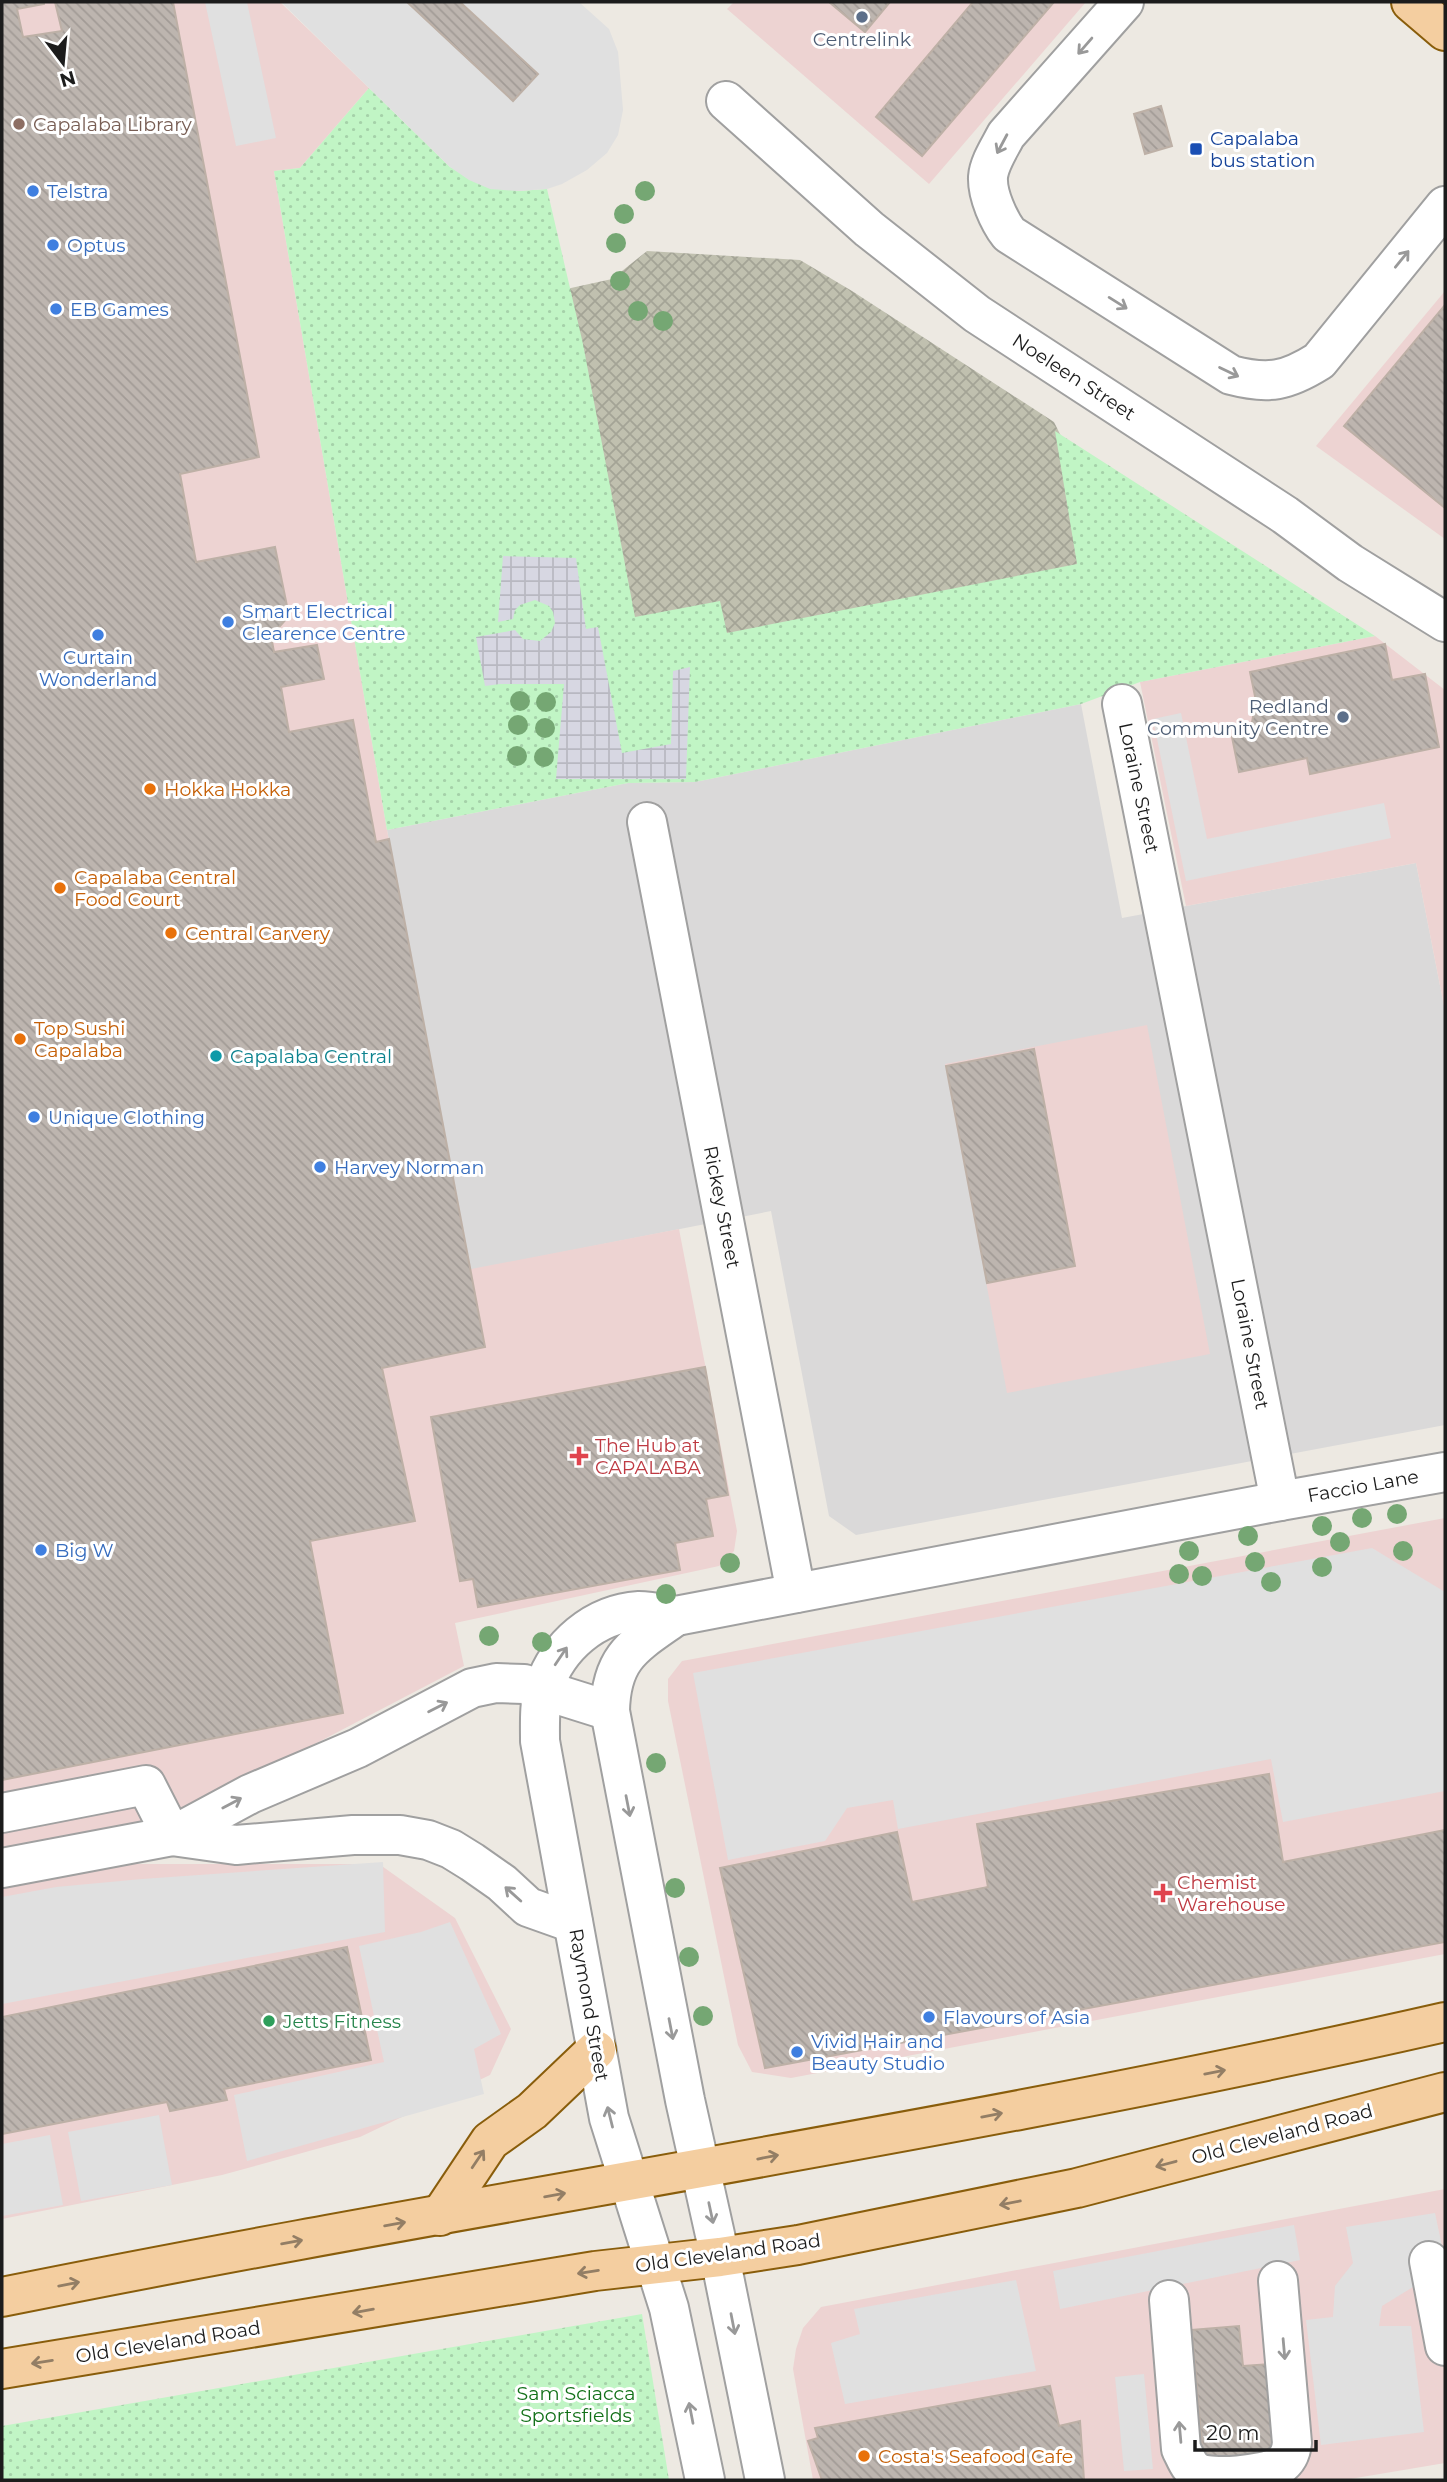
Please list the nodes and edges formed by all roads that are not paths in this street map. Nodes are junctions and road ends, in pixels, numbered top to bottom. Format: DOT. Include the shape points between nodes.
graph roads {
  1 [pos="1124,2"];
  2 [pos="1411,2"];
  3 [pos="1445,31"];
  4 [pos="726,101"];
  5 [pos="1445,206"];
  6 [pos="1445,622"];
  7 [pos="1122,704"];
  8 [pos="648,821"];
  9 [pos="1445,1472"];
  10 [pos="1280,1501"];
  11 [pos="796,1593"];
  12 [pos="676,1616"];
  13 [pos="544,1689"];
  14 [pos="610,1711"];
  15 [pos="2,1813"];
  16 [pos="172,1836"];
  17 [pos="2,1868"];
  18 [pos="573,1923"];
  19 [pos="1445,2022"];
  20 [pos="1445,2031"];
  21 [pos="1353,2043"];
  22 [pos="596,2050"];
  23 [pos="1445,2092"];
  24 [pos="701,2169"];
  25 [pos="629,2182"];
  26 [pos="440,2216"];
  27 [pos="720,2257"];
  28 [pos="1429,2261"];
  29 [pos="655,2265"];
  30 [pos="1279,2281"];
  31 [pos="2,2297"];
  32 [pos="1169,2300"];
  33 [pos="1445,2346"];
  34 [pos="2,2369"];
  35 [pos="705,2480"];
  36 [pos="765,2480"];
  1 -- 5 [label="street, one-way" via="1006,135 995,157 988,177 999,220 1009,234 1231,374 1275,381 1319,361"];
  2 -- 3 [label="main road"];
  4 -- 6 [label="street, Noeleen Street" via="869,229 977,314"];
  7 -- 10 [label="street, Loraine Street"];
  8 -- 11 [label="street, Rickey Street"];
  9 -- 10 [label="street, Faccio Lane"];
  10 -- 11 [label="street"];
  11 -- 12 [label="street, Raymond Street"];
  13 -- 12 [label="street, Raymond Street, one-way" via="571,1640 609,1618 639,1611"];
  12 -- 14 [label="street, Raymond Street" via="629,1652 616,1671"];
  13 -- 14 [label="street"];
  16 -- 13 [label="street, one-way" via="472,1688 496,1683"];
  13 -- 18 [label="street, Raymond Street" via="540,1741"];
  14 -- 24 [label="street, Raymond Street, one-way"];
  15 -- 16 [label="street" via="146,1784"];
  16 -- 17 [label="street"];
  18 -- 16 [label="street, one-way" via="528,1907 472,1862 428,1840 353,1835 236,1845"];
  18 -- 22 [label="street, Raymond Street"];
  19 -- 21 [label="main road"];
  20 -- 21 [label="street"];
  24 -- 21 [label="main road, one-way"];
  25 -- 22 [label="street, Raymond Street, one-way" via="609,2118"];
  26 -- 22 [label="main road, one-way" via="490,2141 532,2110"];
  23 -- 27 [label="main road, Old Cleveland Road, one-way" via="1038,2197"];
  24 -- 25 [label="main road"];
  24 -- 27 [label="street, Raymond Street, one-way"];
  26 -- 25 [label="main road, one-way"];
  25 -- 29 [label="street, Raymond Street"];
  31 -- 26 [label="main road, one-way"];
  27 -- 29 [label="main road, Old Cleveland Road"];
  27 -- 36 [label="street, Raymond Street, one-way"];
  28 -- 33 [label="street"];
  29 -- 34 [label="main road, Old Cleveland Road, one-way" via="595,2271"];
  35 -- 29 [label="street, Raymond Street, one-way" via="676,2335"];
  30 -- 32 [label="street, one-way" via="1292,2443 1287,2460 1268,2471 1216,2476 1189,2466 1181,2449"];
}
